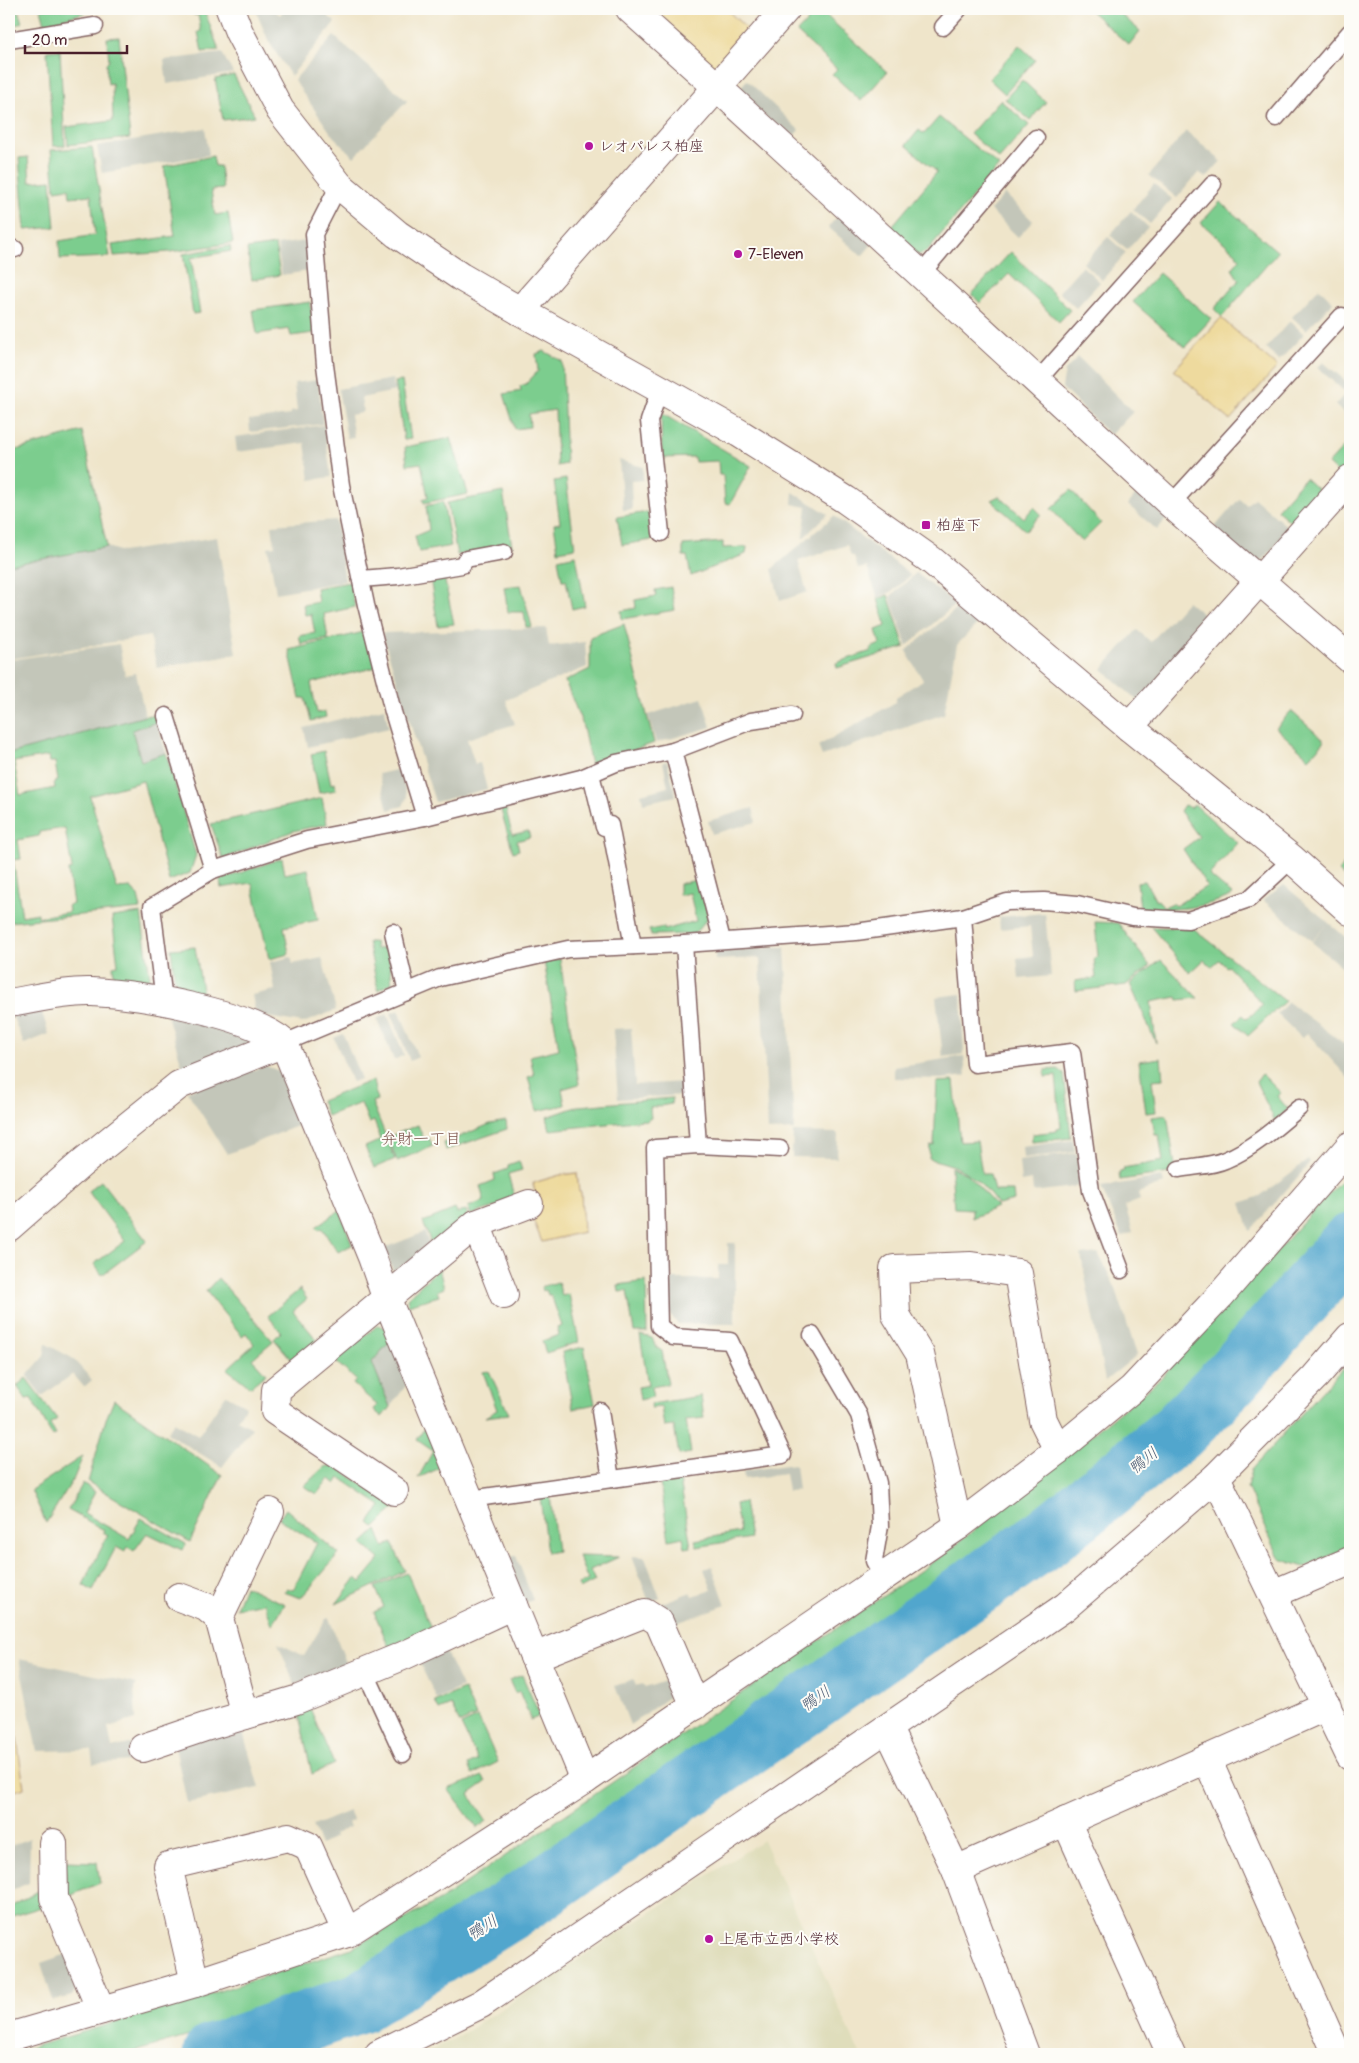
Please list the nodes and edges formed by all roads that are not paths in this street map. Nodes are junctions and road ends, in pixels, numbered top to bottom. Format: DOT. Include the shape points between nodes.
graph roads {
  1 [pos="230,9"];
  2 [pos="630,9"];
  3 [pos="786,9"];
  4 [pos="959,9"];
  5 [pos="95,26"];
  6 [pos="943,27"];
  7 [pos="1350,32"];
  8 [pos="9,40"];
  9 [pos="716,86"];
  10 [pos="1276,118"];
  11 [pos="1036,138"];
  12 [pos="1213,184"];
  13 [pos="339,185"];
  14 [pos="921,274"];
  15 [pos="520,312"];
  16 [pos="1342,316"];
  17 [pos="1038,380"];
  18 [pos="660,389"];
  19 [pos="1350,479"];
  20 [pos="1171,504"];
  21 [pos="661,533"];
  22 [pos="504,552"];
  23 [pos="361,579"];
  24 [pos="1260,579"];
  25 [pos="1350,659"];
  26 [pos="166,716"];
  27 [pos="792,716"];
  28 [pos="1129,726"];
  29 [pos="673,751"];
  30 [pos="591,774"];
  31 [pos="425,817"];
  32 [pos="1292,859"];
  33 [pos="213,870"];
  34 [pos="1350,911"];
  35 [pos="963,917"];
  36 [pos="393,932"];
  37 [pos="722,940"];
  38 [pos="684,944"];
  39 [pos="633,946"];
  40 [pos="407,992"];
  41 [pos="164,1000"];
  42 [pos="9,1003"];
  43 [pos="284,1043"];
  44 [pos="1298,1108"];
  45 [pos="698,1145"];
  46 [pos="1350,1146"];
  47 [pos="780,1149"];
  48 [pos="1179,1169"];
  49 [pos="529,1204"];
  50 [pos="476,1224"];
  51 [pos="9,1227"];
  52 [pos="1121,1270"];
  53 [pos="504,1295"];
  54 [pos="386,1297"];
  55 [pos="812,1335"];
  56 [pos="1350,1337"];
  57 [pos="600,1411"];
  58 [pos="1058,1450"];
  59 [pos="1216,1477"];
  60 [pos="611,1479"];
  61 [pos="394,1491"];
  62 [pos="470,1499"];
  63 [pos="270,1512"];
  64 [pos="958,1526"];
  65 [pos="1350,1561"];
  66 [pos="883,1577"];
  67 [pos="1274,1594"];
  68 [pos="179,1597"];
  69 [pos="513,1605"];
  70 [pos="219,1618"];
  71 [pos="534,1657"];
  72 [pos="365,1671"];
  73 [pos="696,1706"];
  74 [pos="1327,1706"];
  75 [pos="245,1715"];
  76 [pos="888,1729"];
  77 [pos="143,1748"];
  78 [pos="403,1754"];
  79 [pos="1350,1756"];
  80 [pos="1207,1759"];
  81 [pos="585,1780"];
  82 [pos="1066,1821"];
  83 [pos="53,1843"];
  84 [pos="956,1870"];
  85 [pos="347,1933"];
  86 [pos="195,1983"];
  87 [pos="101,2010"];
  88 [pos="9,2037"];
  89 [pos="379,2054"];
  90 [pos="1025,2054"];
  91 [pos="1171,2054"];
  92 [pos="1337,2054"];
  1 -- 13 [label="street" via="280,110"];
  2 -- 9 [label="street"];
  3 -- 9 [label="street"];
  4 -- 6 [label="lane"];
  5 -- 8 [label="lane"];
  7 -- 10 [label="lane"];
  9 -- 14 [label="street"];
  9 -- 15 [label="street"];
  11 -- 14 [label="lane"];
  12 -- 17 [label="lane"];
  13 -- 15 [label="street" via="397,234"];
  13 -- 23 [label="lane" via="314,234 325,365 340,475"];
  14 -- 17 [label="street"];
  15 -- 18 [label="street"];
  16 -- 20 [label="lane"];
  17 -- 20 [label="street"];
  18 -- 21 [label="lane" via="649,421"];
  18 -- 28 [label="street" via="739,433 846,500 931,560"];
  19 -- 24 [label="street"];
  20 -- 24 [label="street"];
  22 -- 23 [label="lane" via="466,559 462,565"];
  23 -- 31 [label="lane" via="393,712"];
  24 -- 25 [label="street"];
  24 -- 28 [label="street"];
  26 -- 33 [label="lane"];
  27 -- 29 [label="lane" via="751,721"];
  28 -- 32 [label="street"];
  29 -- 30 [label="lane" via="616,762"];
  29 -- 37 [label="lane"];
  30 -- 31 [label="lane"];
  30 -- 39 [label="lane" via="604,827 610,825"];
  31 -- 33 [label="lane" via="307,840"];
  32 -- 34 [label="street"];
  32 -- 35 [label="lane" via="1249,899 1188,920 1133,917 1044,900 1007,902"];
  33 -- 41 [label="lane" via="152,907"];
  35 -- 37 [label="lane" via="856,932"];
  35 -- 52 [label="lane" via="975,1064 1072,1052 1091,1191"];
  36 -- 40 [label="lane"];
  37 -- 38 [label="lane"];
  38 -- 39 [label="lane"];
  38 -- 45 [label="lane"];
  39 -- 40 [label="lane" via="568,948 440,978"];
  40 -- 43 [label="lane"];
  41 -- 42 [label="street" via="90,992"];
  41 -- 43 [label="street" via="252,1025 272,1033"];
  43 -- 51 [label="street" via="179,1085"];
  43 -- 54 [label="street"];
  44 -- 48 [label="lane" via="1277,1127 1234,1156"];
  45 -- 47 [label="lane"];
  45 -- 60 [label="lane" via="655,1148 659,1326 673,1337 730,1341 782,1455"];
  46 -- 58 [label="street" via="1220,1296 1132,1389"];
  49 -- 50 [label="street"];
  50 -- 53 [label="street"];
  50 -- 54 [label="street"];
  54 -- 61 [label="street" via="276,1390 275,1411"];
  54 -- 62 [label="street"];
  55 -- 66 [label="lane" via="859,1415 878,1483 880,1526 874,1561"];
  56 -- 59 [label="street"];
  57 -- 60 [label="lane"];
  58 -- 64 [label="street"];
  58 -- 64 [label="street" via="1044,1420 1018,1273 971,1266 894,1269 896,1315 920,1354"];
  59 -- 67 [label="street"];
  59 -- 76 [label="street" via="1065,1608"];
  60 -- 62 [label="lane"];
  62 -- 69 [label="street"];
  63 -- 70 [label="street"];
  64 -- 66 [label="street"];
  65 -- 67 [label="street"];
  66 -- 73 [label="street"];
  67 -- 74 [label="street"];
  68 -- 70 [label="street" via="206,1607"];
  69 -- 71 [label="street"];
  69 -- 72 [label="street"];
  70 -- 75 [label="street"];
  71 -- 73 [label="street" via="645,1613 659,1622"];
  71 -- 81 [label="street"];
  72 -- 75 [label="street" via="296,1700"];
  72 -- 78 [label="lane"];
  73 -- 81 [label="street"];
  74 -- 79 [label="street"];
  74 -- 80 [label="street"];
  75 -- 77 [label="street"];
  76 -- 84 [label="street"];
  76 -- 89 [label="street" via="481,2004"];
  80 -- 82 [label="street"];
  80 -- 92 [label="street"];
  81 -- 85 [label="street"];
  82 -- 84 [label="street"];
  82 -- 91 [label="street"];
  83 -- 87 [label="street" via="54,1898"];
  84 -- 90 [label="street"];
  85 -- 86 [label="street"];
  85 -- 86 [label="street" via="308,1846 288,1836 168,1866"];
  86 -- 87 [label="street"];
  87 -- 88 [label="street"];
}
